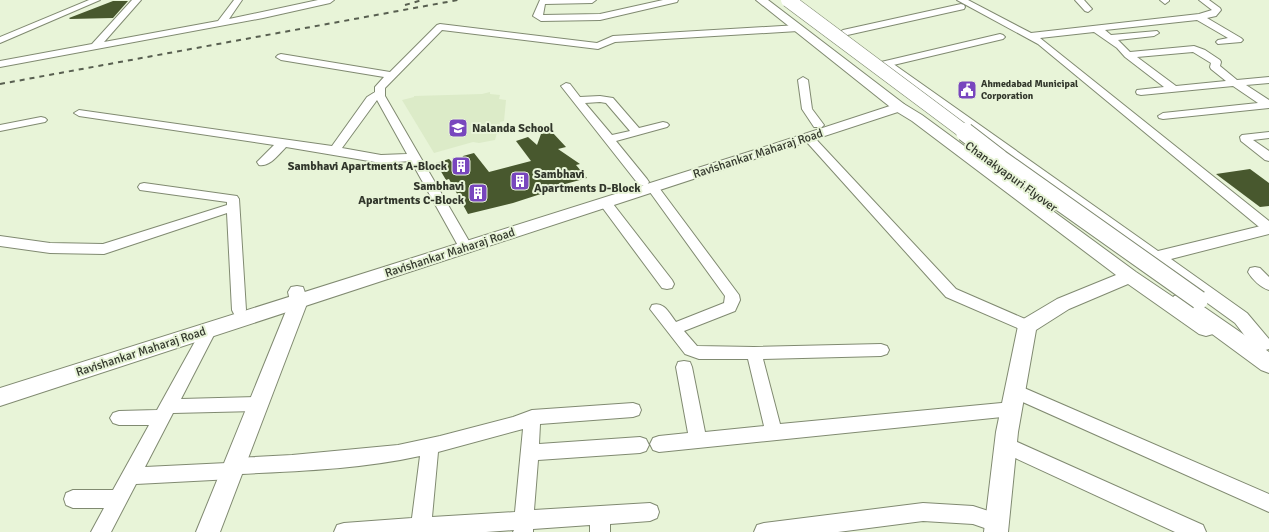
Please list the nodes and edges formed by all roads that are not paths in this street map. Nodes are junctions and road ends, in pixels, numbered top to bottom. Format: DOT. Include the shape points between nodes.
graph roads {
  1 [pos="96,0"];
  2 [pos="137,0"];
  3 [pos="238,0"];
  4 [pos="330,0"];
  5 [pos="590,0"];
  6 [pos="674,0"];
  7 [pos="761,0"];
  8 [pos="775,0"];
  9 [pos="788,0"];
  10 [pos="795,0"];
  11 [pos="1079,0"];
  12 [pos="1203,0"];
  13 [pos="961,4"];
  14 [pos="1088,9"];
  15 [pos="603,16"];
  16 [pos="1199,18"];
  17 [pos="222,22"];
  18 [pos="798,28"];
  19 [pos="1097,29"];
  20 [pos="843,33"];
  21 [pos="1154,33"];
  22 [pos="1030,36"];
  23 [pos="1000,37"];
  24 [pos="1108,38"];
  25 [pos="0,40"];
  26 [pos="1221,42"];
  27 [pos="96,45"];
  28 [pos="1128,55"];
  29 [pos="281,57"];
  30 [pos="0,64"];
  31 [pos="885,64"];
  32 [pos="392,75"];
  33 [pos="804,80"];
  34 [pos="1269,80"];
  35 [pos="1236,83"];
  36 [pos="566,86"];
  37 [pos="915,86"];
  38 [pos="1174,89"];
  39 [pos="1141,92"];
  40 [pos="380,93"];
  41 [pos="577,100"];
  42 [pos="896,105"];
  43 [pos="943,105"];
  44 [pos="1269,105"];
  45 [pos="79,113"];
  46 [pos="1162,116"];
  47 [pos="41,120"];
  48 [pos="663,125"];
  49 [pos="0,128"];
  50 [pos="813,131"];
  51 [pos="638,132"];
  52 [pos="1269,135"];
  53 [pos="608,140"];
  54 [pos="284,142"];
  55 [pos="335,150"];
  56 [pos="1269,157"];
  57 [pos="415,158"];
  58 [pos="263,162"];
  59 [pos="648,185"];
  60 [pos="144,187"];
  61 [pos="605,203"];
  62 [pos="233,207"];
  63 [pos="1269,228"];
  64 [pos="0,240"];
  65 [pos="463,244"];
  66 [pos="1156,257"];
  67 [pos="1255,272"];
  68 [pos="1130,276"];
  69 [pos="666,284"];
  70 [pos="1269,285"];
  71 [pos="298,297"];
  72 [pos="1190,300"];
  73 [pos="656,309"];
  74 [pos="239,310"];
  75 [pos="1028,326"];
  76 [pos="673,329"];
  77 [pos="208,331"];
  78 [pos="1261,348"];
  79 [pos="881,350"];
  80 [pos="754,353"];
  81 [pos="1269,364"];
  82 [pos="684,367"];
  83 [pos="0,386"];
  84 [pos="0,397"];
  85 [pos="1013,400"];
  86 [pos="259,404"];
  87 [pos="633,410"];
  88 [pos="164,412"];
  89 [pos="532,417"];
  90 [pos="119,418"];
  91 [pos="774,433"];
  92 [pos="698,440"];
  93 [pos="640,444"];
  94 [pos="659,444"];
  95 [pos="1006,444"];
  96 [pos="430,446"];
  97 [pos="530,453"];
  98 [pos="234,468"];
  99 [pos="130,476"];
  100 [pos="73,499"];
  101 [pos="118,499"];
  102 [pos="1269,503"];
  103 [pos="650,512"];
  104 [pos="600,524"];
  105 [pos="524,526"];
  106 [pos="421,527"];
  107 [pos="453,528"];
  108 [pos="996,528"];
  109 [pos="376,531"];
  110 [pos="100,532"];
  111 [pos="208,532"];
  112 [pos="344,532"];
  113 [pos="764,532"];
  114 [pos="1196,532"];
  1 -- 25 [label="street"];
  2 -- 27 [label="street"];
  3 -- 17 [label="street"];
  4 -- 17 [label="street"];
  5 -- 15 [label="street"];
  5 -- 15 [label="street" via="542,2 537,16"];
  6 -- 15 [label="street"];
  7 -- 18 [label="street"];
  8 -- 72 [label="main road, Chanakyapuri Flyover" via="993,164"];
  9 -- 72 [label="main road, Chanakyapuri Flyover, bridge"];
  10 -- 20 [label="street"];
  11 -- 14 [label="street"];
  12 -- 16 [label="street" via="1217,10 1213,14"];
  13 -- 20 [label="street"];
  13 -- 22 [label="street"];
  16 -- 19 [label="street"];
  16 -- 26 [label="street" via="1238,40"];
  17 -- 27 [label="street"];
  18 -- 32 [label="street" via="613,39 598,46 440,27"];
  18 -- 42 [label="street"];
  19 -- 22 [label="street"];
  19 -- 24 [label="street"];
  20 -- 31 [label="street"];
  21 -- 24 [label="street"];
  22 -- 63 [label="street" via="1041,42"];
  23 -- 31 [label="street"];
  24 -- 28 [label="street"];
  27 -- 30 [label="street"];
  28 -- 35 [label="street" via="1198,50 1216,62 1215,66"];
  28 -- 38 [label="street"];
  29 -- 32 [label="street"];
  31 -- 37 [label="street"];
  32 -- 40 [label="street" via="380,87"];
  33 -- 50 [label="street" via="807,109"];
  34 -- 35 [label="street"];
  35 -- 38 [label="street"];
  35 -- 44 [label="street"];
  36 -- 41 [label="street"];
  37 -- 42 [label="street" via="912,96"];
  37 -- 43 [label="street"];
  38 -- 39 [label="street"];
  40 -- 55 [label="street" via="371,99"];
  40 -- 57 [label="street"];
  41 -- 51 [label="street" via="609,100"];
  41 -- 53 [label="street"];
  42 -- 43 [label="street" via="922,102"];
  42 -- 50 [label="main road, Ravishankar Maharaj Road"];
  42 -- 68 [label="street"];
  43 -- 66 [label="street"];
  44 -- 46 [label="street"];
  45 -- 54 [label="street"];
  47 -- 49 [label="street"];
  48 -- 51 [label="street"];
  50 -- 59 [label="main road, Ravishankar Maharaj Road"];
  50 -- 75 [label="street" via="951,294"];
  51 -- 53 [label="street"];
  52 -- 56 [label="street" via="1246,137 1247,141"];
  53 -- 59 [label="street"];
  54 -- 55 [label="street"];
  54 -- 58 [label="street"];
  55 -- 57 [label="street" via="381,159"];
  57 -- 65 [label="street"];
  59 -- 61 [label="main road, Ravishankar Maharaj Road"];
  59 -- 65 [label="main road, Ravishankar Maharaj Road"];
  59 -- 76 [label="street" via="732,295 733,300 730,307"];
  60 -- 62 [label="street" via="233,199"];
  61 -- 65 [label="main road, Ravishankar Maharaj Road"];
  61 -- 69 [label="street"];
  62 -- 64 [label="street" via="104,249 50,248"];
  62 -- 74 [label="street"];
  63 -- 66 [label="street"];
  65 -- 71 [label="main road, Ravishankar Maharaj Road"];
  66 -- 78 [label="street" via="1241,318"];
  67 -- 70 [label="street"];
  68 -- 75 [label="street" via="1063,304"];
  68 -- 78 [label="street" via="1208,331"];
  71 -- 74 [label="main road, Ravishankar Maharaj Road"];
  71 -- 77 [label="main road, Ravishankar Maharaj Road"];
  71 -- 86 [label="street"];
  72 -- 78 [label="main road, Chanakyapuri Flyover"];
  73 -- 76 [label="street"];
  74 -- 83 [label="main road, Ravishankar Maharaj Road"];
  75 -- 85 [label="street"];
  76 -- 80 [label="street" via="691,350 699,353"];
  77 -- 84 [label="main road, Ravishankar Maharaj Road"];
  77 -- 88 [label="street"];
  78 -- 81 [label="main road, Chanakyapuri Flyover"];
  79 -- 80 [label="street"];
  80 -- 91 [label="street"];
  82 -- 92 [label="street"];
  85 -- 91 [label="street"];
  85 -- 95 [label="street"];
  85 -- 102 [label="street"];
  86 -- 88 [label="street"];
  86 -- 98 [label="street"];
  87 -- 89 [label="street"];
  88 -- 90 [label="street"];
  88 -- 99 [label="street"];
  89 -- 96 [label="street" via="515,424"];
  89 -- 97 [label="street"];
  91 -- 92 [label="street"];
  92 -- 94 [label="street"];
  93 -- 97 [label="street"];
  95 -- 108 [label="street"];
  95 -- 114 [label="street"];
  96 -- 98 [label="street" via="398,453"];
  96 -- 106 [label="street"];
  97 -- 105 [label="street"];
  98 -- 99 [label="street"];
  98 -- 111 [label="street"];
  99 -- 101 [label="street"];
  100 -- 101 [label="street"];
  101 -- 110 [label="street"];
  103 -- 104 [label="street"];
  104 -- 105 [label="street"];
  105 -- 107 [label="street"];
  106 -- 107 [label="street"];
  106 -- 109 [label="street"];
  108 -- 113 [label="street" via="973,515 922,512"];
  109 -- 112 [label="street"];
}
